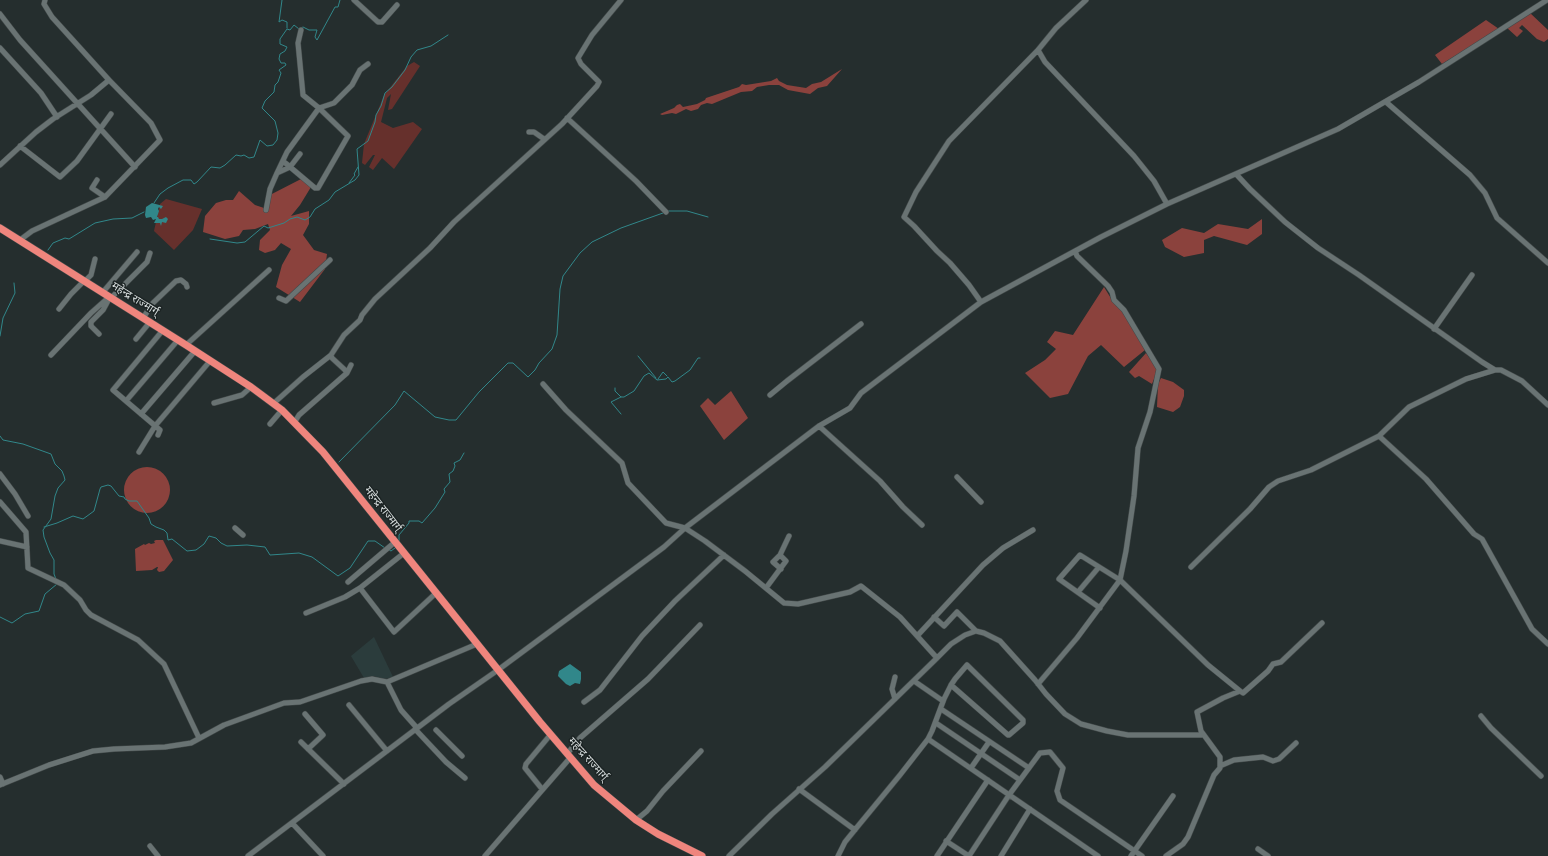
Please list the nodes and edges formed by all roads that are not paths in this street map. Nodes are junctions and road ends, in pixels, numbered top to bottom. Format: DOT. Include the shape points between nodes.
graph roads {
  1 [pos="45,0"];
  2 [pos="354,0"];
  3 [pos="621,0"];
  4 [pos="1086,0"];
  5 [pos="1547,0"];
  6 [pos="397,5"];
  7 [pos="0,14"];
  8 [pos="301,30"];
  9 [pos="0,48"];
  10 [pos="1038,50"];
  11 [pos="368,64"];
  12 [pos="109,80"];
  13 [pos="1386,102"];
  14 [pos="78,104"];
  15 [pos="319,108"];
  16 [pos="111,114"];
  17 [pos="57,117"];
  18 [pos="567,118"];
  19 [pos="100,129"];
  20 [pos="529,132"];
  21 [pos="544,139"];
  22 [pos="20,146"];
  23 [pos="300,154"];
  24 [pos="283,161"];
  25 [pos="0,165"];
  26 [pos="135,167"];
  27 [pos="290,167"];
  28 [pos="278,173"];
  29 [pos="1236,174"];
  30 [pos="98,180"];
  31 [pos="105,197"];
  32 [pos="1167,204"];
  33 [pos="266,210"];
  34 [pos="666,212"];
  35 [pos="2,231"];
  36 [pos="20,240"];
  37 [pos="1075,251"];
  38 [pos="137,252"];
  39 [pos="150,253"];
  40 [pos="96,259"];
  41 [pos="330,260"];
  42 [pos="1548,263"];
  43 [pos="269,270"];
  44 [pos="1472,275"];
  45 [pos="85,281"];
  46 [pos="187,287"];
  47 [pos="108,296"];
  48 [pos="279,298"];
  49 [pos="981,302"];
  50 [pos="59,309"];
  51 [pos="143,318"];
  52 [pos="150,322"];
  53 [pos="861,324"];
  54 [pos="1434,329"];
  55 [pos="163,330"];
  56 [pos="99,334"];
  57 [pos="136,340"];
  58 [pos="178,340"];
  59 [pos="186,345"];
  60 [pos="195,351"];
  61 [pos="51,355"];
  62 [pos="331,355"];
  63 [pos="210,361"];
  64 [pos="351,364"];
  65 [pos="1495,370"];
  66 [pos="346,373"];
  67 [pos="543,384"];
  68 [pos="251,387"];
  69 [pos="770,395"];
  70 [pos="126,401"];
  71 [pos="214,403"];
  72 [pos="274,403"];
  73 [pos="1548,405"];
  74 [pos="282,410"];
  75 [pos="140,414"];
  76 [pos="294,423"];
  77 [pos="270,424"];
  78 [pos="155,426"];
  79 [pos="819,426"];
  80 [pos="158,435"];
  81 [pos="1379,436"];
  82 [pos="139,452"];
  83 [pos="0,474"];
  84 [pos="957,477"];
  85 [pos="0,502"];
  86 [pos="981,502"];
  87 [pos="28,516"];
  88 [pos="922,525"];
  89 [pos="235,528"];
  90 [pos="685,528"];
  91 [pos="1033,530"];
  92 [pos="243,535"];
  93 [pos="789,536"];
  94 [pos="0,541"];
  95 [pos="395,542"];
  96 [pos="27,547"];
  97 [pos="404,553"];
  98 [pos="724,555"];
  99 [pos="780,555"];
  100 [pos="1099,567"];
  101 [pos="1191,567"];
  102 [pos="781,569"];
  103 [pos="1120,580"];
  104 [pos="348,582"];
  105 [pos="360,588"];
  106 [pos="766,588"];
  107 [pos="1078,592"];
  108 [pos="436,593"];
  109 [pos="1100,608"];
  110 [pos="306,613"];
  111 [pos="934,617"];
  112 [pos="1322,624"];
  113 [pos="700,625"];
  114 [pos="976,631"];
  115 [pos="918,635"];
  116 [pos="477,644"];
  117 [pos="1548,644"];
  118 [pos="937,658"];
  119 [pos="498,670"];
  120 [pos="895,677"];
  121 [pos="914,681"];
  122 [pos="387,682"];
  123 [pos="1038,684"];
  124 [pos="951,685"];
  125 [pos="1240,691"];
  126 [pos="895,699"];
  127 [pos="943,701"];
  128 [pos="584,702"];
  129 [pos="349,705"];
  130 [pos="941,709"];
  131 [pos="304,714"];
  132 [pos="1481,716"];
  133 [pos="936,723"];
  134 [pos="416,729"];
  135 [pos="436,730"];
  136 [pos="551,734"];
  137 [pos="1203,735"];
  138 [pos="199,738"];
  139 [pos="928,739"];
  140 [pos="301,742"];
  141 [pos="989,742"];
  142 [pos="1296,743"];
  143 [pos="308,749"];
  144 [pos="701,750"];
  145 [pos="387,751"];
  146 [pos="981,754"];
  147 [pos="462,756"];
  148 [pos="569,756"];
  149 [pos="1220,766"];
  150 [pos="971,768"];
  151 [pos="1029,768"];
  152 [pos="1541,776"];
  153 [pos="0,777"];
  154 [pos="465,778"];
  155 [pos="988,780"];
  156 [pos="1020,780"];
  157 [pos="1,784"];
  158 [pos="344,784"];
  159 [pos="542,789"];
  160 [pos="799,789"];
  161 [pos="1009,795"];
  162 [pos="1173,796"];
  163 [pos="1030,809"];
  164 [pos="636,820"];
  165 [pos="292,823"];
  166 [pos="855,830"];
  167 [pos="946,841"];
  168 [pos="150,846"];
  169 [pos="1258,849"];
  170 [pos="693,854"];
  171 [pos="1133,854"];
  172 [pos="158,856"];
  173 [pos="248,856"];
  174 [pos="323,856"];
  175 [pos="486,856"];
  176 [pos="702,856"];
  177 [pos="729,856"];
  178 [pos="838,856"];
  179 [pos="937,856"];
  180 [pos="969,856"];
  181 [pos="1001,856"];
  182 [pos="1098,856"];
  183 [pos="1142,856"];
  184 [pos="1166,856"];
  185 [pos="1268,856"];
  1 -- 12 [label="street" via="44,4 52,17"];
  2 -- 6 [label="street" via="378,22 382,22"];
  3 -- 18 [label="street" via="592,35 578,58 599,82"];
  4 -- 10 [label="street" via="1056,28"];
  5 -- 13 [label="street"];
  7 -- 14 [label="street"];
  8 -- 15 [label="street" via="298,43 303,95"];
  9 -- 17 [label="street" via="41,93"];
  10 -- 32 [label="street" via="1045,62 1134,156 1154,181"];
  10 -- 49 [label="street" via="949,141 916,192 904,217 954,268"];
  11 -- 15 [label="street" via="360,70 352,85 334,103"];
  12 -- 14 [label="street"];
  12 -- 26 [label="street" via="151,123 160,140"];
  13 -- 29 [label="street" via="1338,129"];
  13 -- 42 [label="street" via="1470,175 1483,189 1497,218"];
  14 -- 17 [label="street"];
  14 -- 19 [label="street"];
  15 -- 24 [label="street"];
  15 -- 27 [label="street" via="346,132 347,139 318,188"];
  16 -- 19 [label="street"];
  17 -- 22 [label="street"];
  18 -- 21 [label="street"];
  18 -- 34 [label="street"];
  19 -- 22 [label="street" via="77,161 60,177"];
  19 -- 26 [label="street"];
  20 -- 21 [label="street" via="534,132"];
  21 -- 62 [label="street" via="375,299 360,320 344,335"];
  22 -- 25 [label="street"];
  23 -- 27 [label="street"];
  24 -- 27 [label="street"];
  24 -- 28 [label="street"];
  26 -- 31 [label="street"];
  27 -- 28 [label="street"];
  28 -- 33 [label="street" via="270,189"];
  29 -- 32 [label="street"];
  29 -- 54 [label="street" via="1285,222 1318,248"];
  30 -- 31 [label="street" via="92,188"];
  31 -- 36 [label="street" via="32,231"];
  32 -- 37 [label="street"];
  35 -- 36 [label="highway, महेन्द्र राज्मार्ग्"];
  36 -- 45 [label="highway, महेन्द्र राज्मार्ग्"];
  37 -- 49 [label="street"];
  37 -- 103 [label="street" via="1108,286 1114,300 1124,310 1159,369 1150,412 1138,448 1134,496"];
  38 -- 47 [label="street"];
  39 -- 47 [label="street" via="147,262"];
  40 -- 45 [label="street" via="91,275"];
  41 -- 48 [label="street" via="286,301"];
  43 -- 59 [label="street"];
  44 -- 54 [label="street"];
  45 -- 47 [label="highway, महेन्द्र राज्मार्ग्"];
  45 -- 50 [label="street"];
  46 -- 51 [label="street" via="181,280 176,281 153,303"];
  47 -- 51 [label="highway, महेन्द्र राज्मार्ग्"];
  47 -- 56 [label="street" via="106,307 91,322 91,326"];
  47 -- 61 [label="street"];
  49 -- 79 [label="street" via="861,393 850,408"];
  51 -- 52 [label="highway, महेन्द्र राज्मार्ग्"];
  52 -- 55 [label="highway, महेन्द्र राज्मार्ग्"];
  52 -- 57 [label="street"];
  53 -- 69 [label="street"];
  54 -- 65 [label="street"];
  55 -- 58 [label="highway, महेन्द्र राज्मार्ग्"];
  55 -- 70 [label="street" via="113,390"];
  58 -- 59 [label="highway, महेन्द्र राज्मार्ग्"];
  58 -- 70 [label="street"];
  59 -- 60 [label="highway, महेन्द्र राज्मार्ग्"];
  60 -- 63 [label="highway, महेन्द्र राज्मार्ग्"];
  60 -- 75 [label="street"];
  62 -- 66 [label="street"];
  62 -- 72 [label="street"];
  63 -- 68 [label="highway, महेन्द्र राज्मार्ग्"];
  63 -- 78 [label="street"];
  64 -- 66 [label="street"];
  65 -- 73 [label="street" via="1501,370 1522,381"];
  65 -- 81 [label="street" via="1466,379 1409,407"];
  66 -- 76 [label="street" via="299,415"];
  67 -- 90 [label="street" via="566,410 622,463 628,483 666,523"];
  68 -- 71 [label="street" via="242,395"];
  68 -- 72 [label="highway, महेन्द्र राज्मार्ग्"];
  70 -- 75 [label="street"];
  72 -- 74 [label="highway, महेन्द्र राज्मार्ग्"];
  74 -- 76 [label="highway, महेन्द्र राज्मार्ग्"];
  74 -- 77 [label="street"];
  75 -- 78 [label="street"];
  76 -- 95 [label="highway, महेन्द्र राज्मार्ग्" via="322,452"];
  78 -- 80 [label="street" via="160,430"];
  78 -- 82 [label="street"];
  79 -- 88 [label="street" via="880,481"];
  79 -- 90 [label="street"];
  81 -- 101 [label="street" via="1311,470 1278,481"];
  81 -- 117 [label="street" via="1426,479 1482,540 1532,629"];
  83 -- 87 [label="street" via="16,494"];
  84 -- 86 [label="street"];
  85 -- 96 [label="street" via="26,532"];
  89 -- 92 [label="street"];
  90 -- 98 [label="street"];
  90 -- 119 [label="street" via="658,552"];
  91 -- 111 [label="street" via="1003,548 983,565"];
  93 -- 99 [label="street"];
  94 -- 96 [label="street"];
  95 -- 97 [label="highway, महेन्द्र राज्मार्ग्"];
  95 -- 104 [label="street"];
  96 -- 138 [label="street" via="28,568 58,582 73,593 91,615 138,640 164,664"];
  97 -- 105 [label="street"];
  97 -- 108 [label="highway, महेन्द्र राज्मार्ग्"];
  98 -- 106 [label="street"];
  98 -- 128 [label="street" via="675,601 642,636 600,690"];
  99 -- 102 [label="street" via="786,561"];
  99 -- 102 [label="street" via="773,562"];
  100 -- 103 [label="street"];
  100 -- 107 [label="street"];
  100 -- 107 [label="street" via="1080,555 1059,579"];
  102 -- 106 [label="street"];
  103 -- 109 [label="street"];
  103 -- 125 [label="street" via="1208,665"];
  105 -- 108 [label="street" via="394,632"];
  105 -- 110 [label="street"];
  106 -- 115 [label="street" via="784,603 798,604 850,592 861,586"];
  107 -- 109 [label="street"];
  108 -- 116 [label="highway, महेन्द्र राज्मार्ग्"];
  109 -- 123 [label="street"];
  111 -- 114 [label="street" via="944,626 957,612"];
  111 -- 115 [label="street"];
  112 -- 125 [label="street" via="1281,662 1273,664 1243,693"];
  113 -- 148 [label="street" via="648,679 580,738"];
  114 -- 118 [label="street" via="951,644"];
  114 -- 123 [label="street" via="1000,641"];
  115 -- 118 [label="street"];
  116 -- 119 [label="highway, महेन्द्र राज्मार्ग्"];
  116 -- 122 [label="street"];
  118 -- 121 [label="street"];
  119 -- 134 [label="street"];
  119 -- 136 [label="highway, महेन्द्र राज्मार्ग्"];
  120 -- 126 [label="street" via="892,689"];
  121 -- 126 [label="street"];
  121 -- 127 [label="street"];
  122 -- 134 [label="street" via="401,710"];
  122 -- 138 [label="street" via="372,679 361,681 332,690 322,696 284,703 224,725"];
  123 -- 137 [label="street" via="1065,714 1082,724 1128,734"];
  124 -- 124 [label="street" via="967,664 1023,720 1023,723 1008,735"];
  124 -- 127 [label="street"];
  125 -- 137 [label="street" via="1197,712"];
  126 -- 160 [label="street"];
  127 -- 130 [label="street"];
  129 -- 145 [label="street"];
  130 -- 133 [label="street"];
  130 -- 141 [label="street"];
  131 -- 143 [label="street" via="323,736"];
  132 -- 152 [label="street"];
  133 -- 139 [label="street"];
  133 -- 146 [label="street"];
  134 -- 145 [label="street"];
  134 -- 154 [label="street" via="446,762"];
  135 -- 147 [label="street"];
  136 -- 148 [label="highway, महेन्द्र राज्मार्ग्"];
  136 -- 159 [label="street" via="525,768"];
  137 -- 149 [label="street" via="1220,757"];
  138 -- 157 [label="street" via="192,743 165,747 93,751"];
  139 -- 150 [label="street"];
  139 -- 166 [label="street"];
  140 -- 143 [label="street"];
  141 -- 146 [label="street"];
  141 -- 151 [label="street"];
  142 -- 149 [label="street" via="1274,761 1262,758 1234,760"];
  143 -- 158 [label="street"];
  144 -- 164 [label="street"];
  145 -- 158 [label="street"];
  146 -- 150 [label="street"];
  146 -- 156 [label="street"];
  148 -- 159 [label="street"];
  148 -- 164 [label="highway, महेन्द्र राज्मार्ग्" via="594,785"];
  149 -- 184 [label="street" via="1188,837 1183,844"];
  150 -- 155 [label="street"];
  151 -- 156 [label="street"];
  151 -- 171 [label="street" via="1040,752 1050,752 1064,768 1057,791 1060,800"];
  153 -- 157 [label="street"];
  155 -- 161 [label="street"];
  155 -- 167 [label="street"];
  156 -- 161 [label="street"];
  158 -- 165 [label="street"];
  159 -- 175 [label="street"];
  160 -- 166 [label="street"];
  160 -- 177 [label="street"];
  161 -- 163 [label="street"];
  161 -- 180 [label="street"];
  162 -- 171 [label="street"];
  163 -- 181 [label="street"];
  163 -- 182 [label="street"];
  164 -- 170 [label="highway, महेन्द्र राज्मार्ग्"];
  165 -- 173 [label="street"];
  165 -- 174 [label="street"];
  166 -- 178 [label="street"];
  167 -- 179 [label="street"];
  167 -- 180 [label="street"];
  168 -- 172 [label="street"];
  169 -- 185 [label="street"];
  170 -- 176 [label="highway, महेन्द्र राज्मार्ग्"];
  171 -- 183 [label="street"];
}
